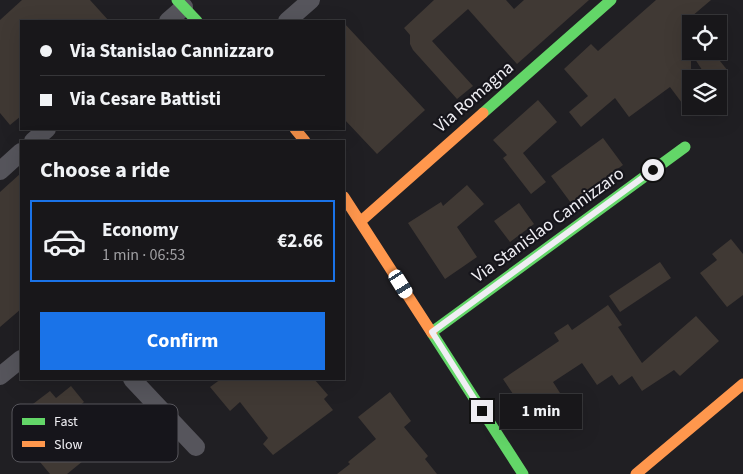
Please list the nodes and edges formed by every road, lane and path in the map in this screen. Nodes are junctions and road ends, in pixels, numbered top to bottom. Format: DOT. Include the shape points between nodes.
graph roads {
  1 [pos="311,0"];
  2 [pos="612,0"];
  3 [pos="180,4"];
  4 [pos="169,20"];
  5 [pos="196,20"];
  6 [pos="288,20"];
  7 [pos="46,130"];
  8 [pos="34,140"];
  9 [pos="685,147"];
  10 [pos="20,153"];
  11 [pos="0,171"];
  12 [pos="345,198"];
  13 [pos="361,221"];
  14 [pos="432,332"];
  15 [pos="20,360"];
  16 [pos="0,376"];
  17 [pos="133,380"];
  18 [pos="743,384"];
  19 [pos="155,404"];
  20 [pos="178,429"];
  21 [pos="196,448"];
  22 [pos="522,474"];
  23 [pos="636,474"];
  1 -- 6 [label="street"];
  2 -- 13 [label="street, Via Romagna"];
  3 -- 4 [label="street"];
  3 -- 5 [label="street"];
  7 -- 8 [label="street"];
  9 -- 14 [label="street, Via Stanislao Cannizzaro"];
  10 -- 11 [label="street"];
  12 -- 13 [label="street"];
  13 -- 14 [label="street"];
  14 -- 22 [label="street"];
  15 -- 16 [label="street"];
  17 -- 19 [label="street"];
  18 -- 23 [label="street"];
  20 -- 21 [label="street"];
}
